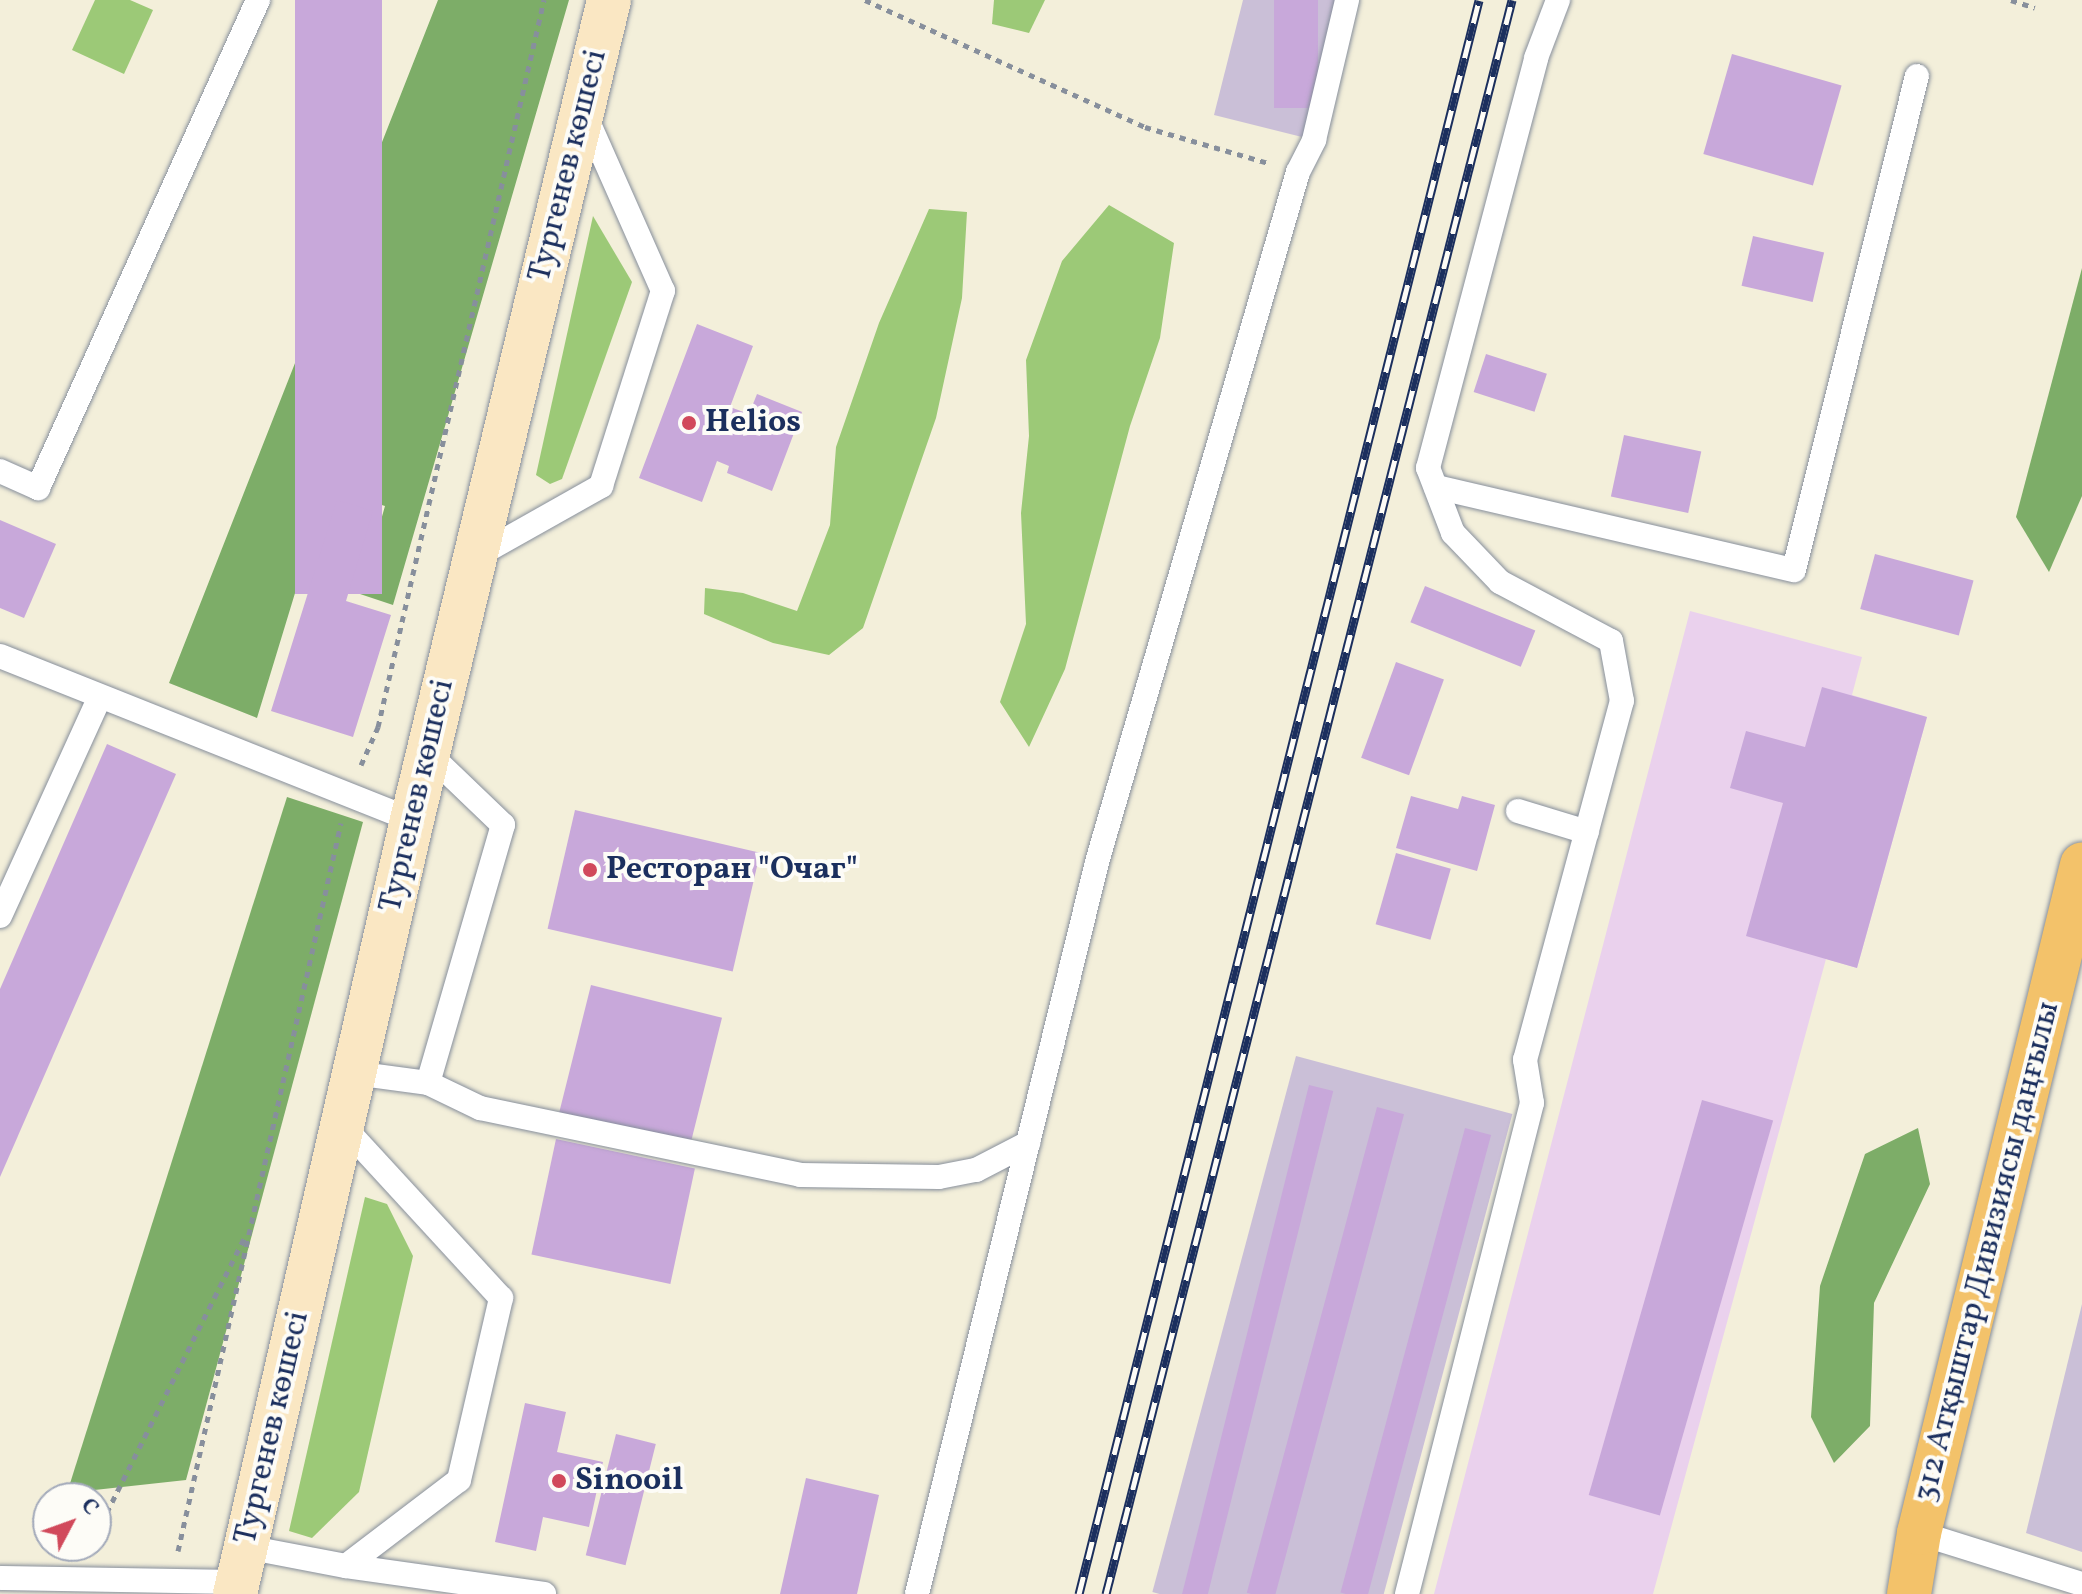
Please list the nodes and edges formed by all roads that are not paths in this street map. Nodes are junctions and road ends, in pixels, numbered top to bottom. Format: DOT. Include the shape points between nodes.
graph roads {
  1 [pos="258,0"];
  2 [pos="609,0"];
  3 [pos="1347,0"];
  4 [pos="1558,0"];
  5 [pos="1917,76"];
  6 [pos="583,111"];
  7 [pos="0,471"];
  8 [pos="1436,487"];
  9 [pos="475,557"];
  10 [pos="0,656"];
  11 [pos="100,697"];
  12 [pos="428,753"];
  13 [pos="1518,811"];
  14 [pos="412,820"];
  15 [pos="1587,832"];
  16 [pos="2082,865"];
  17 [pos="0,916"];
  18 [pos="2073,944"];
  19 [pos="354,1073"];
  20 [pos="428,1083"];
  21 [pos="342,1125"];
  22 [pos="1028,1143"];
  23 [pos="1919,1533"];
  24 [pos="346,1566"];
  25 [pos="240,1574"];
  26 [pos="0,1578"];
  27 [pos="2082,1584"];
  28 [pos="544,1594"];
  29 [pos="917,1594"];
  30 [pos="1407,1594"];
  31 [pos="1909,1594"];
  1 -- 7 [label="lane" via="38,488"];
  2 -- 6 [label="main road, Тургенев көшесі"];
  3 -- 22 [label="lane" via="1314,140 1298,172 1097,862"];
  4 -- 8 [label="lane" via="1536,58 1428,468"];
  5 -- 8 [label="lane" via="1794,570"];
  6 -- 9 [label="main road, Тургенев көшесі"];
  6 -- 9 [label="lane" via="663,291 601,486"];
  8 -- 15 [label="lane" via="1453,533 1500,582 1611,641 1622,701"];
  9 -- 12 [label="main road, Тургенев көшесі"];
  10 -- 11 [label="lane"];
  11 -- 14 [label="lane"];
  11 -- 17 [label="lane"];
  12 -- 14 [label="main road, Тургенев көшесі"];
  12 -- 20 [label="lane" via="503,825"];
  13 -- 15 [label="lane"];
  14 -- 19 [label="main road, Тургенев көшесі"];
  15 -- 30 [label="lane" via="1525,1060 1532,1103"];
  16 -- 18 [label="highway, 312 Атқыштар Дивизиясы даңғылы"];
  18 -- 23 [label="highway, 312 Атқыштар Дивизиясы даңғылы"];
  19 -- 20 [label="lane"];
  19 -- 21 [label="main road, Тургенев көшесі"];
  20 -- 22 [label="lane" via="480,1108 800,1175 939,1177 976,1170"];
  21 -- 24 [label="lane" via="501,1298 459,1480"];
  21 -- 25 [label="main road, Тургенев көшесі"];
  22 -- 29 [label="lane"];
  23 -- 27 [label="lane"];
  23 -- 31 [label="highway, 312 Атқыштар Дивизиясы даңғылы"];
  24 -- 25 [label="lane"];
  24 -- 28 [label="lane"];
  25 -- 26 [label="lane"];
}
